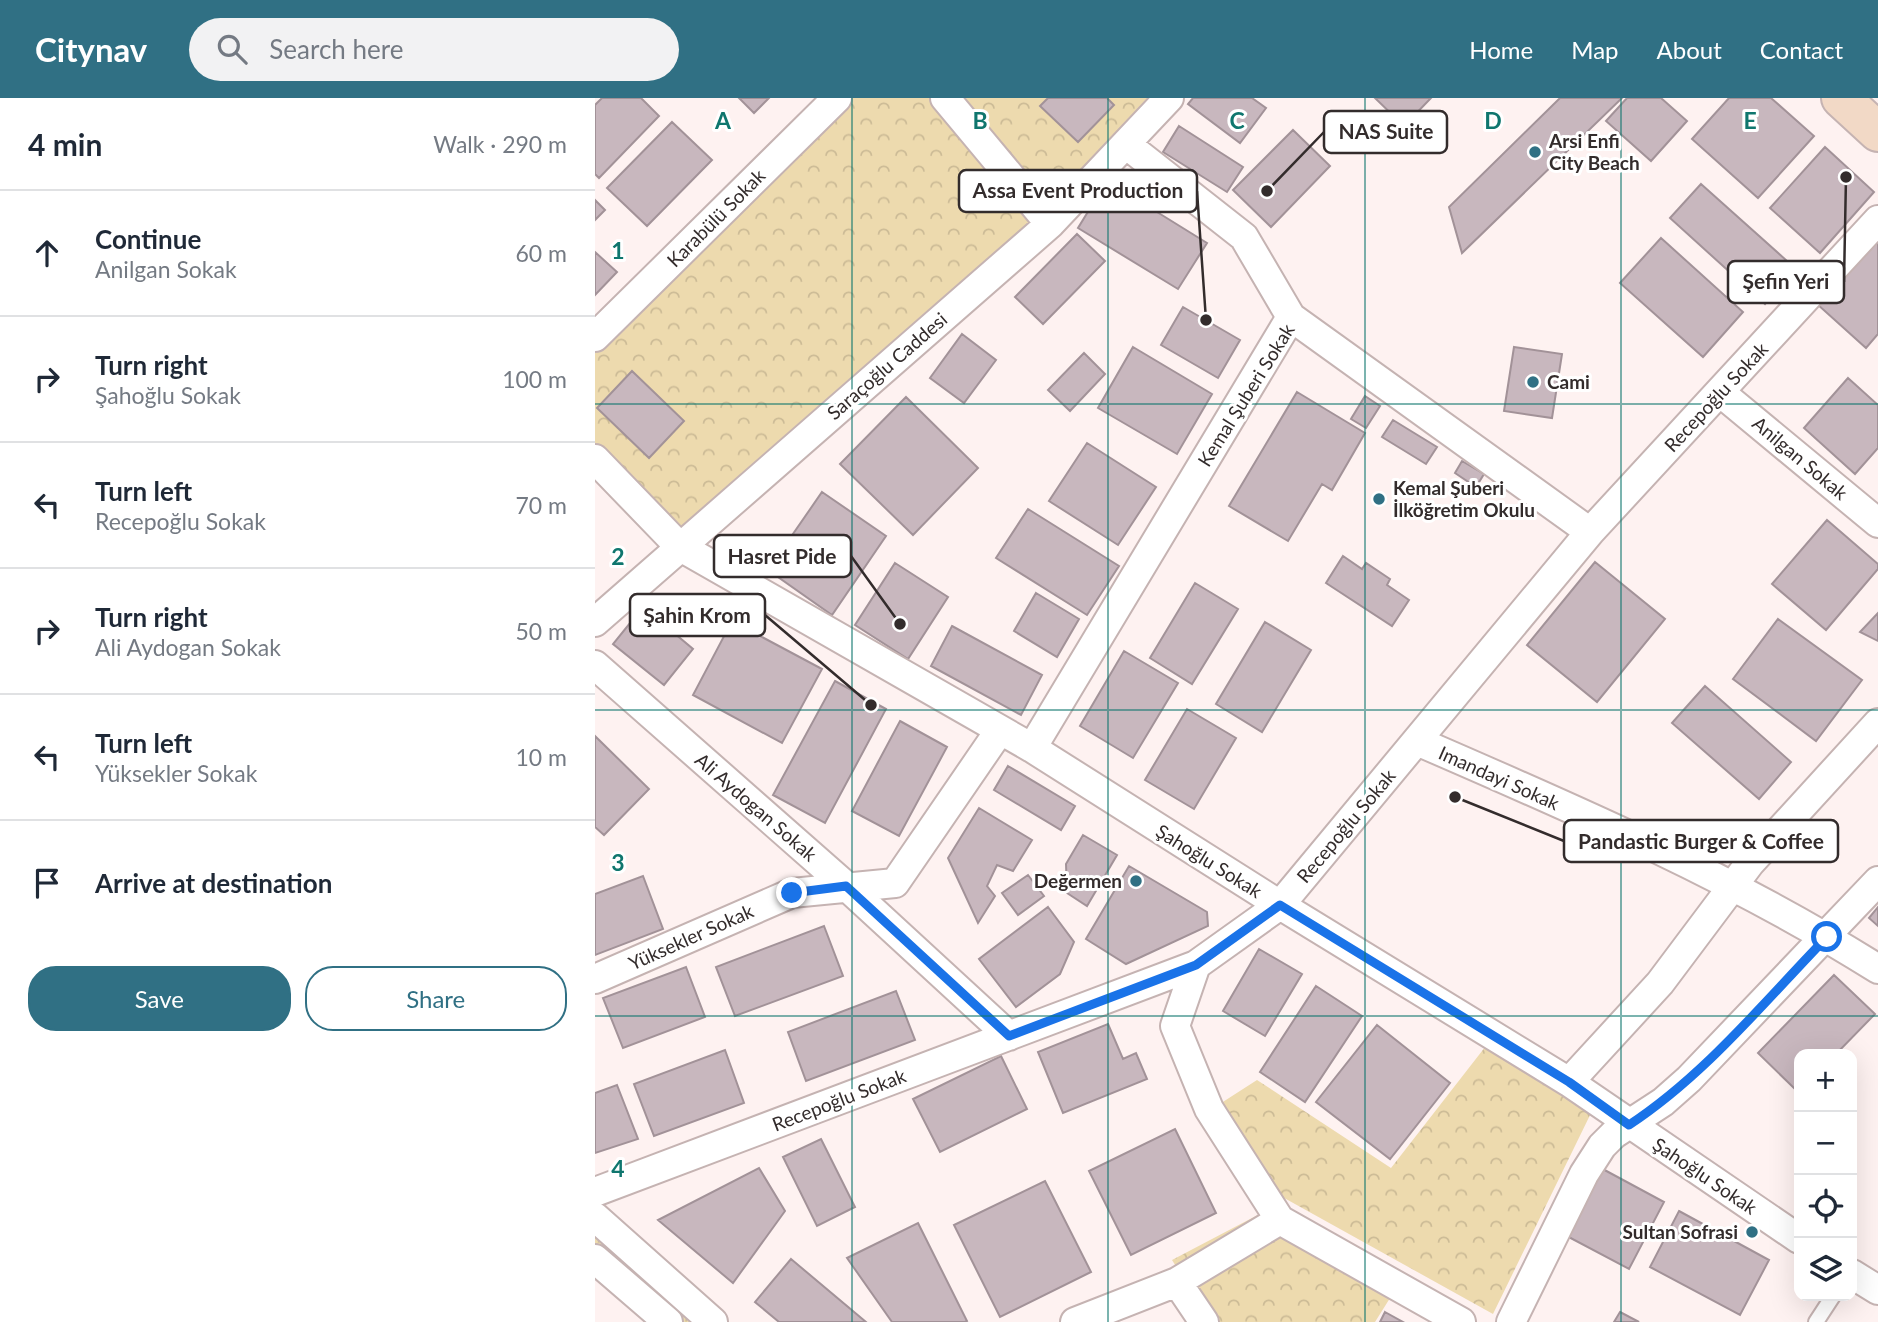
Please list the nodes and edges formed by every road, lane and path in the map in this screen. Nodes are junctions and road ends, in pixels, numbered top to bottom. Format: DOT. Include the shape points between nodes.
graph roads {
  1 [pos="837,98"];
  2 [pos="945,98"];
  3 [pos="1169,98"];
  4 [pos="1841,98"];
  5 [pos="1878,132"];
  6 [pos="1127,145"];
  7 [pos="1878,220"];
  8 [pos="1050,225"];
  9 [pos="1291,317"];
  10 [pos="595,337"];
  11 [pos="1721,393"];
  12 [pos="595,459"];
  13 [pos="1878,523"];
  14 [pos="1590,532"];
  15 [pos="679,546"];
  16 [pos="595,622"];
  17 [pos="595,665"];
  18 [pos="1878,723"];
  19 [pos="1000,730"];
  20 [pos="1417,741"];
  21 [pos="1032,748"];
  22 [pos="1878,881"];
  23 [pos="846,886"];
  24 [pos="1733,886"];
  25 [pos="1280,905"];
  26 [pos="1827,937"];
  27 [pos="1196,965"];
  28 [pos="1878,969"];
  29 [pos="595,979"];
  30 [pos="1009,1036"];
  31 [pos="1569,1082"];
  32 [pos="1629,1125"];
  33 [pos="595,1192"];
  34 [pos="595,1217"];
  35 [pos="1280,1220"];
  36 [pos="1798,1238"];
  37 [pos="595,1259"];
  38 [pos="1857,1277"];
  39 [pos="1177,1282"];
  40 [pos="1878,1290"];
  41 [pos="1830,1301"];
  42 [pos="668,1322"];
  43 [pos="713,1322"];
  44 [pos="1075,1322"];
  45 [pos="1204,1322"];
  46 [pos="1461,1322"];
  47 [pos="1511,1322"];
  48 [pos="1816,1322"];
  1 -- 10 [label="street, Karabülü Sokak"];
  2 -- 8 [label="street"];
  3 -- 6 [label="street, Saraçoğlu Caddesi"];
  4 -- 5 [label="main road"];
  6 -- 8 [label="street, Saraçoğlu Caddesi"];
  6 -- 9 [label="street" via="1244,237"];
  7 -- 11 [label="street, Recepoğlu Sokak"];
  8 -- 15 [label="street, Saraçoğlu Caddesi"];
  9 -- 14 [label="street, Kemal Şuberi Sokak"];
  9 -- 21 [label="street, Kemal Şuberi Sokak"];
  11 -- 13 [label="street, Anilgan Sokak"];
  11 -- 14 [label="street, Recepoğlu Sokak"];
  12 -- 15 [label="street, Şahoğlu Sokak"];
  14 -- 20 [label="street, Recepoğlu Sokak"];
  15 -- 16 [label="street, Saraçoğlu Caddesi"];
  15 -- 19 [label="street, Şahoğlu Sokak"];
  17 -- 23 [label="street, Ali Aydogan Sokak"];
  18 -- 24 [label="street"];
  19 -- 21 [label="street, Şahoğlu Sokak"];
  19 -- 23 [label="street, Yüksekler Sokak" via="895,883"];
  20 -- 24 [label="street, Imandayi Sokak"];
  20 -- 25 [label="street, Recepoğlu Sokak"];
  21 -- 25 [label="street, Şahoğlu Sokak"];
  22 -- 26 [label="street"];
  23 -- 29 [label="street, Yüksekler Sokak" via="792,893"];
  23 -- 30 [label="street, Ali Aydogan Sokak"];
  24 -- 26 [label="street, Imandayi Sokak"];
  24 -- 31 [label="street" via="1660,982"];
  25 -- 27 [label="street, Recepoğlu Sokak"];
  25 -- 31 [label="street, Şahoğlu Sokak"];
  26 -- 28 [label="street, Imandayi Sokak"];
  26 -- 32 [label="street" via="1689,1079"];
  27 -- 30 [label="street, Recepoğlu Sokak"];
  27 -- 35 [label="street" via="1175,1026 1209,1110"];
  30 -- 33 [label="street, Recepoğlu Sokak"];
  31 -- 32 [label="street, Şahoğlu Sokak"];
  32 -- 36 [label="street, Şahoğlu Sokak"];
  32 -- 47 [label="street" via="1602,1146 1584,1174"];
  34 -- 43 [label="street"];
  35 -- 39 [label="street"];
  35 -- 46 [label="street"];
  37 -- 42 [label="street"];
  38 -- 40 [label="street"];
  39 -- 44 [label="street"];
  39 -- 45 [label="street"];
  41 -- 48 [label="lane"];
}
